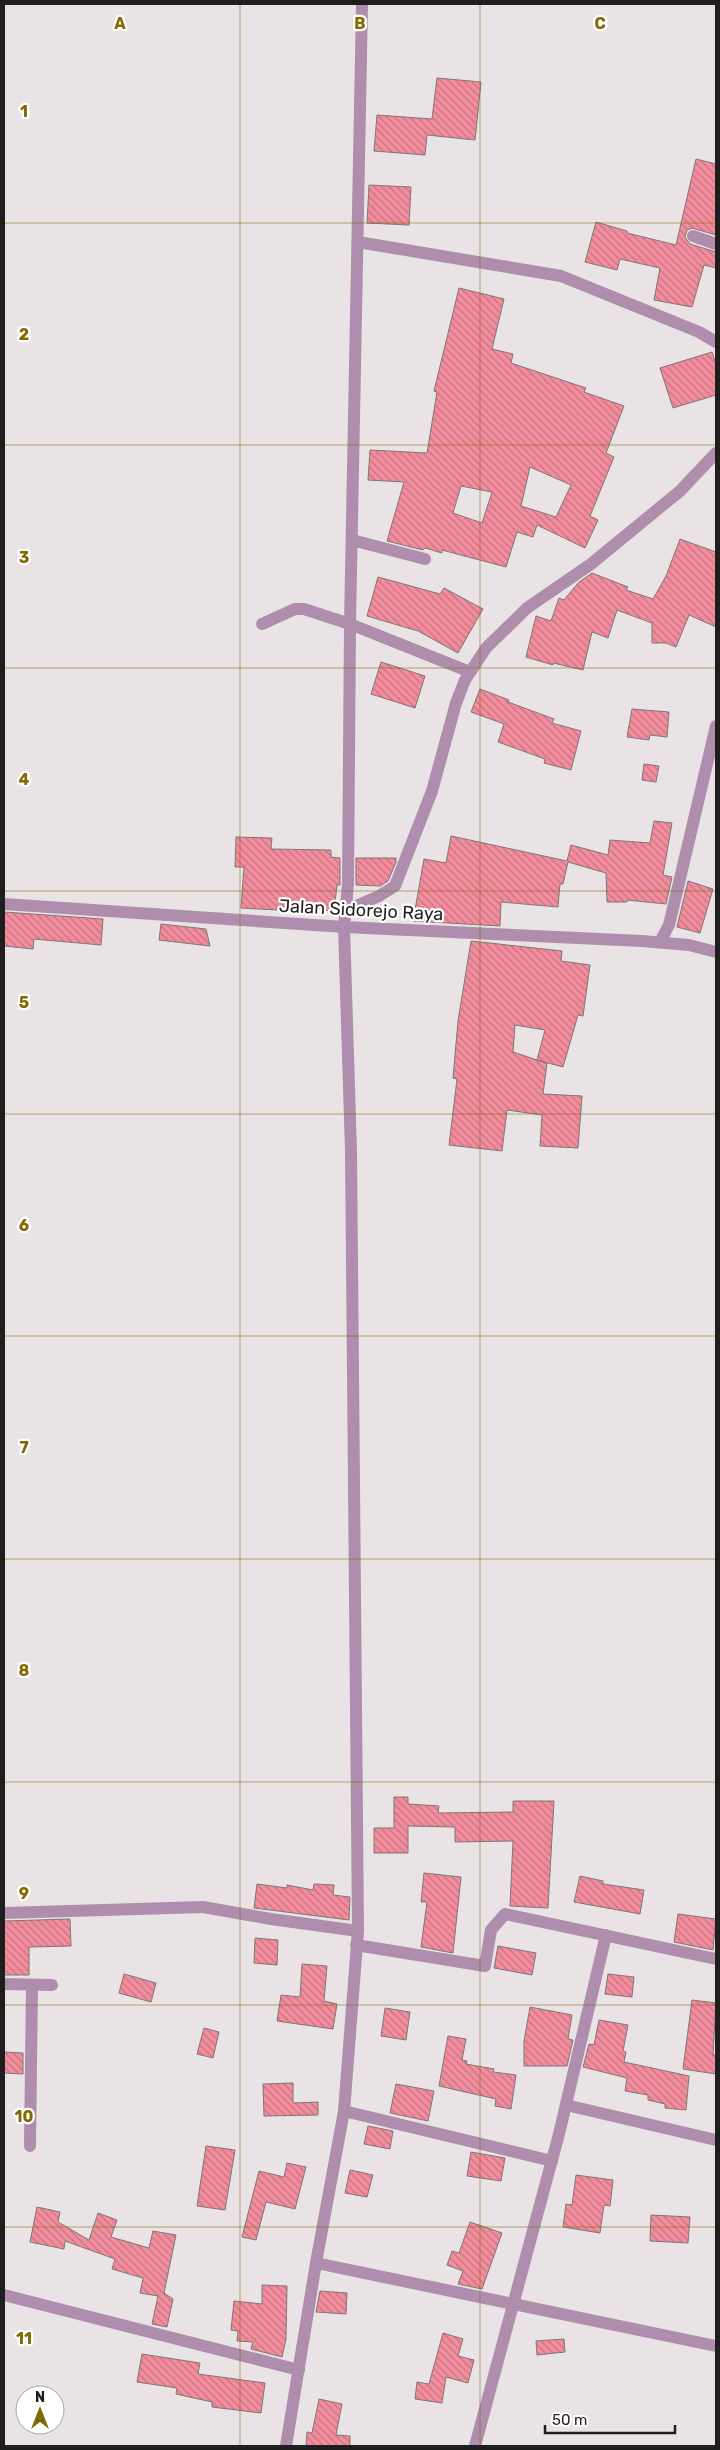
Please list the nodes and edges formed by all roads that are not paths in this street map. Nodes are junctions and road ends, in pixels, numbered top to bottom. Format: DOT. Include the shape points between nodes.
graph roads {
  1 [pos="362,4"];
  2 [pos="693,236"];
  3 [pos="358,242"];
  4 [pos="716,244"];
  5 [pos="716,342"];
  6 [pos="716,453"];
  7 [pos="352,540"];
  8 [pos="425,559"];
  9 [pos="262,624"];
  10 [pos="350,624"];
  11 [pos="470,672"];
  12 [pos="716,726"];
  13 [pos="714,751"];
  14 [pos="4,904"];
  15 [pos="345,911"];
  16 [pos="344,928"];
  17 [pos="660,942"];
  18 [pos="716,952"];
  19 [pos="4,1913"];
  20 [pos="358,1931"];
  21 [pos="606,1935"];
  22 [pos="356,1945"];
  23 [pos="716,1959"];
  24 [pos="4,1984"];
  25 [pos="32,1985"];
  26 [pos="52,1985"];
  27 [pos="566,2105"];
  28 [pos="344,2111"];
  29 [pos="716,2140"];
  30 [pos="30,2146"];
  31 [pos="552,2161"];
  32 [pos="316,2263"];
  33 [pos="4,2295"];
  34 [pos="513,2305"];
  35 [pos="716,2346"];
  36 [pos="299,2370"];
  37 [pos="286,2446"];
  38 [pos="475,2446"];
  1 -- 3 [label="street"];
  2 -- 4 [label="street"];
  3 -- 5 [label="street" via="560,276 699,332"];
  3 -- 7 [label="street"];
  6 -- 11 [label="street" via="673,497 591,564 528,608 486,648"];
  7 -- 8 [label="street"];
  7 -- 10 [label="street"];
  9 -- 10 [label="street" via="295,609"];
  10 -- 11 [label="street"];
  10 -- 15 [label="street" via="348,885"];
  11 -- 15 [label="street" via="456,703 432,791 401,876 395,886"];
  12 -- 13 [label="street"];
  13 -- 17 [label="street" via="670,924"];
  14 -- 16 [label="street, Jalan Sidorejo Raya"];
  15 -- 16 [label="street"];
  16 -- 17 [label="street, Jalan Sidorejo Raya"];
  16 -- 20 [label="street" via="351,1151"];
  17 -- 18 [label="street, Jalan Sidorejo Raya"];
  19 -- 20 [label="street" via="203,1907"];
  20 -- 22 [label="street"];
  21 -- 22 [label="street" via="505,1914 491,1930 485,1966"];
  21 -- 23 [label="street"];
  21 -- 27 [label="street"];
  22 -- 28 [label="street"];
  24 -- 25 [label="street"];
  25 -- 26 [label="street"];
  25 -- 30 [label="street"];
  27 -- 29 [label="street"];
  27 -- 31 [label="street"];
  28 -- 31 [label="street"];
  28 -- 32 [label="street"];
  31 -- 34 [label="street"];
  32 -- 34 [label="street"];
  32 -- 36 [label="street"];
  33 -- 36 [label="street"];
  34 -- 35 [label="street"];
  34 -- 38 [label="street"];
  36 -- 37 [label="street"];
}
